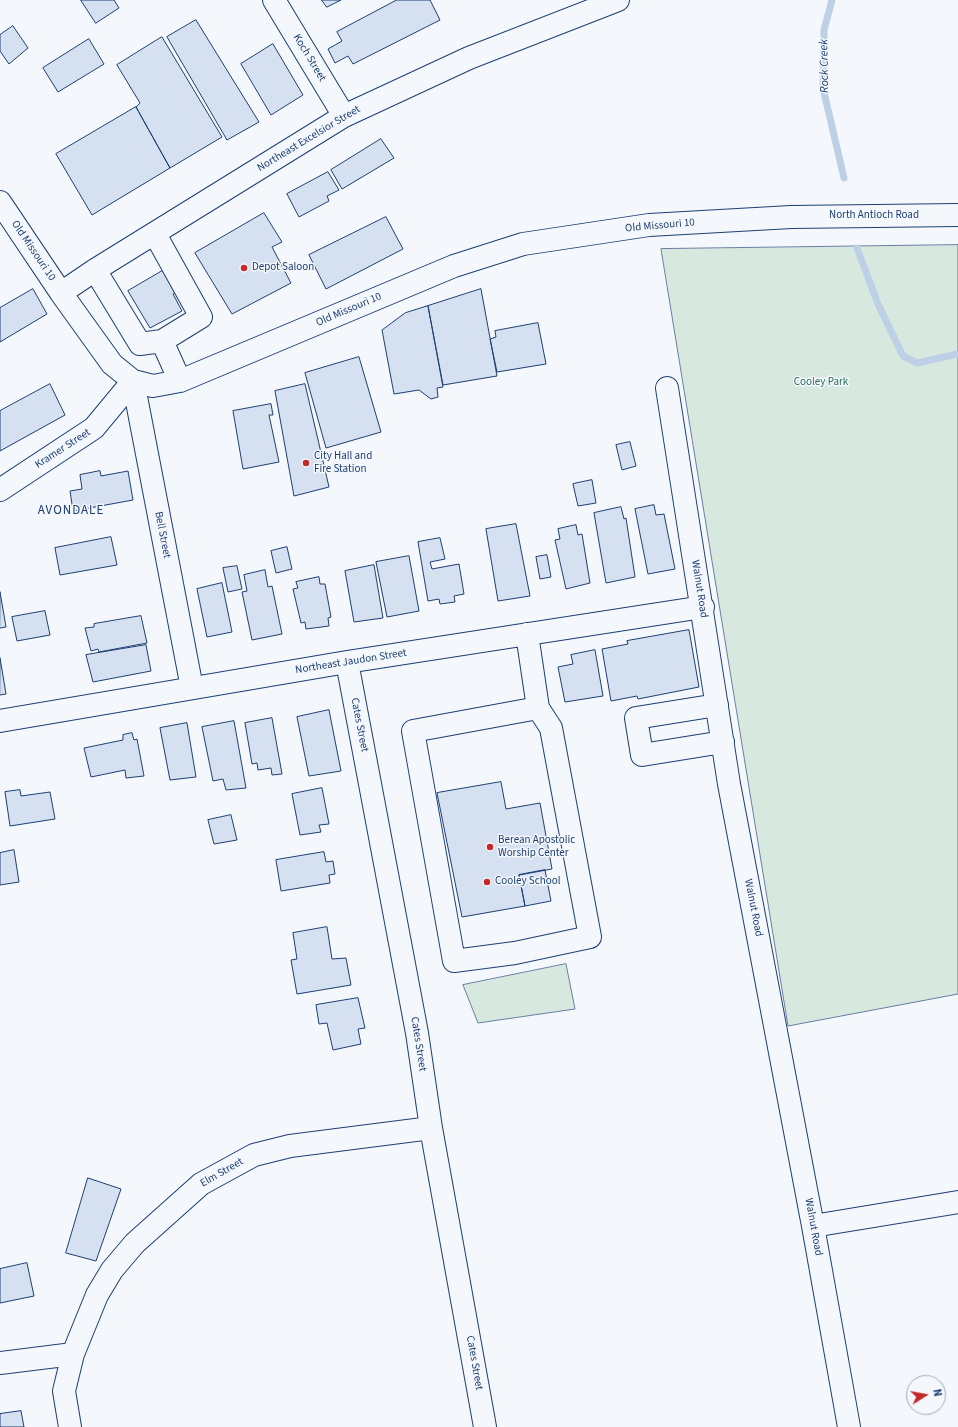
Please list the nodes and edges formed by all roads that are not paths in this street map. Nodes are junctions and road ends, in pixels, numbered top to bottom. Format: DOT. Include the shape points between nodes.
graph roads {
  1 [pos="274,0"];
  2 [pos="618,0"];
  3 [pos="344,116"];
  4 [pos="0,202"];
  5 [pos="958,215"];
  6 [pos="790,217"];
  7 [pos="155,234"];
  8 [pos="95,270"];
  9 [pos="61,293"];
  10 [pos="162,341"];
  11 [pos="140,344"];
  12 [pos="112,364"];
  13 [pos="134,381"];
  14 [pos="180,381"];
  15 [pos="667,388"];
  16 [pos="0,490"];
  17 [pos="703,607"];
  18 [pos="527,634"];
  19 [pos="347,662"];
  20 [pos="192,688"];
  21 [pos="717,705"];
  22 [pos="538,708"];
  23 [pos="0,721"];
  24 [pos="723,742"];
  25 [pos="431,1128"];
  26 [pos="958,1202"];
  27 [pos="813,1226"];
  28 [pos="74,1354"];
  29 [pos="0,1363"];
  30 [pos="70,1427"];
  31 [pos="485,1427"];
  32 [pos="849,1427"];
  1 -- 3 [label="street, Koch Street"];
  2 -- 3 [label="street, Northeast Excelsior Street" via="469,58"];
  3 -- 7 [label="street, Northeast Excelsior Street"];
  4 -- 9 [label="street, Old Missouri 10"];
  5 -- 6 [label="street, North Antioch Road"];
  6 -- 14 [label="street, Old Missouri 10" via="649,225 523,244 454,266"];
  7 -- 8 [label="street, Northeast Excelsior Street"];
  7 -- 10 [label="street" via="202,317"];
  8 -- 9 [label="street, Northeast Excelsior Street"];
  8 -- 11 [label="street"];
  9 -- 12 [label="street, Old Missouri 10"];
  10 -- 11 [label="street"];
  10 -- 14 [label="street"];
  11 -- 12 [label="street"];
  12 -- 13 [label="street, Old Missouri 10"];
  13 -- 14 [label="street, Old Missouri 10" via="153,386"];
  13 -- 16 [label="street, Kramer Street" via="94,428"];
  13 -- 20 [label="street, Bell Street"];
  15 -- 17 [label="street, Walnut Road"];
  17 -- 18 [label="street, Northeast Jaudon Street"];
  17 -- 21 [label="street, Walnut Road"];
  18 -- 19 [label="street, Northeast Jaudon Street"];
  18 -- 22 [label="street"];
  19 -- 20 [label="street, Northeast Jaudon Street"];
  19 -- 25 [label="street, Cates Street" via="415,1025"];
  20 -- 23 [label="street, Northeast Jaudon Street"];
  21 -- 24 [label="street, Walnut Road"];
  21 -- 24 [label="street" via="636,718 642,755"];
  22 -- 22 [label="street" via="413,732 454,961 514,953 590,937 551,728"];
  24 -- 27 [label="street, Walnut Road"];
  25 -- 28 [label="street, Elm Street" via="290,1146 254,1155 201,1184 135,1243 112,1270 97,1295"];
  25 -- 31 [label="street, Cates Street"];
  26 -- 27 [label="street"];
  27 -- 32 [label="street, Walnut Road"];
  28 -- 29 [label="street"];
  28 -- 30 [label="street, Elm Street" via="64,1390"];
}
